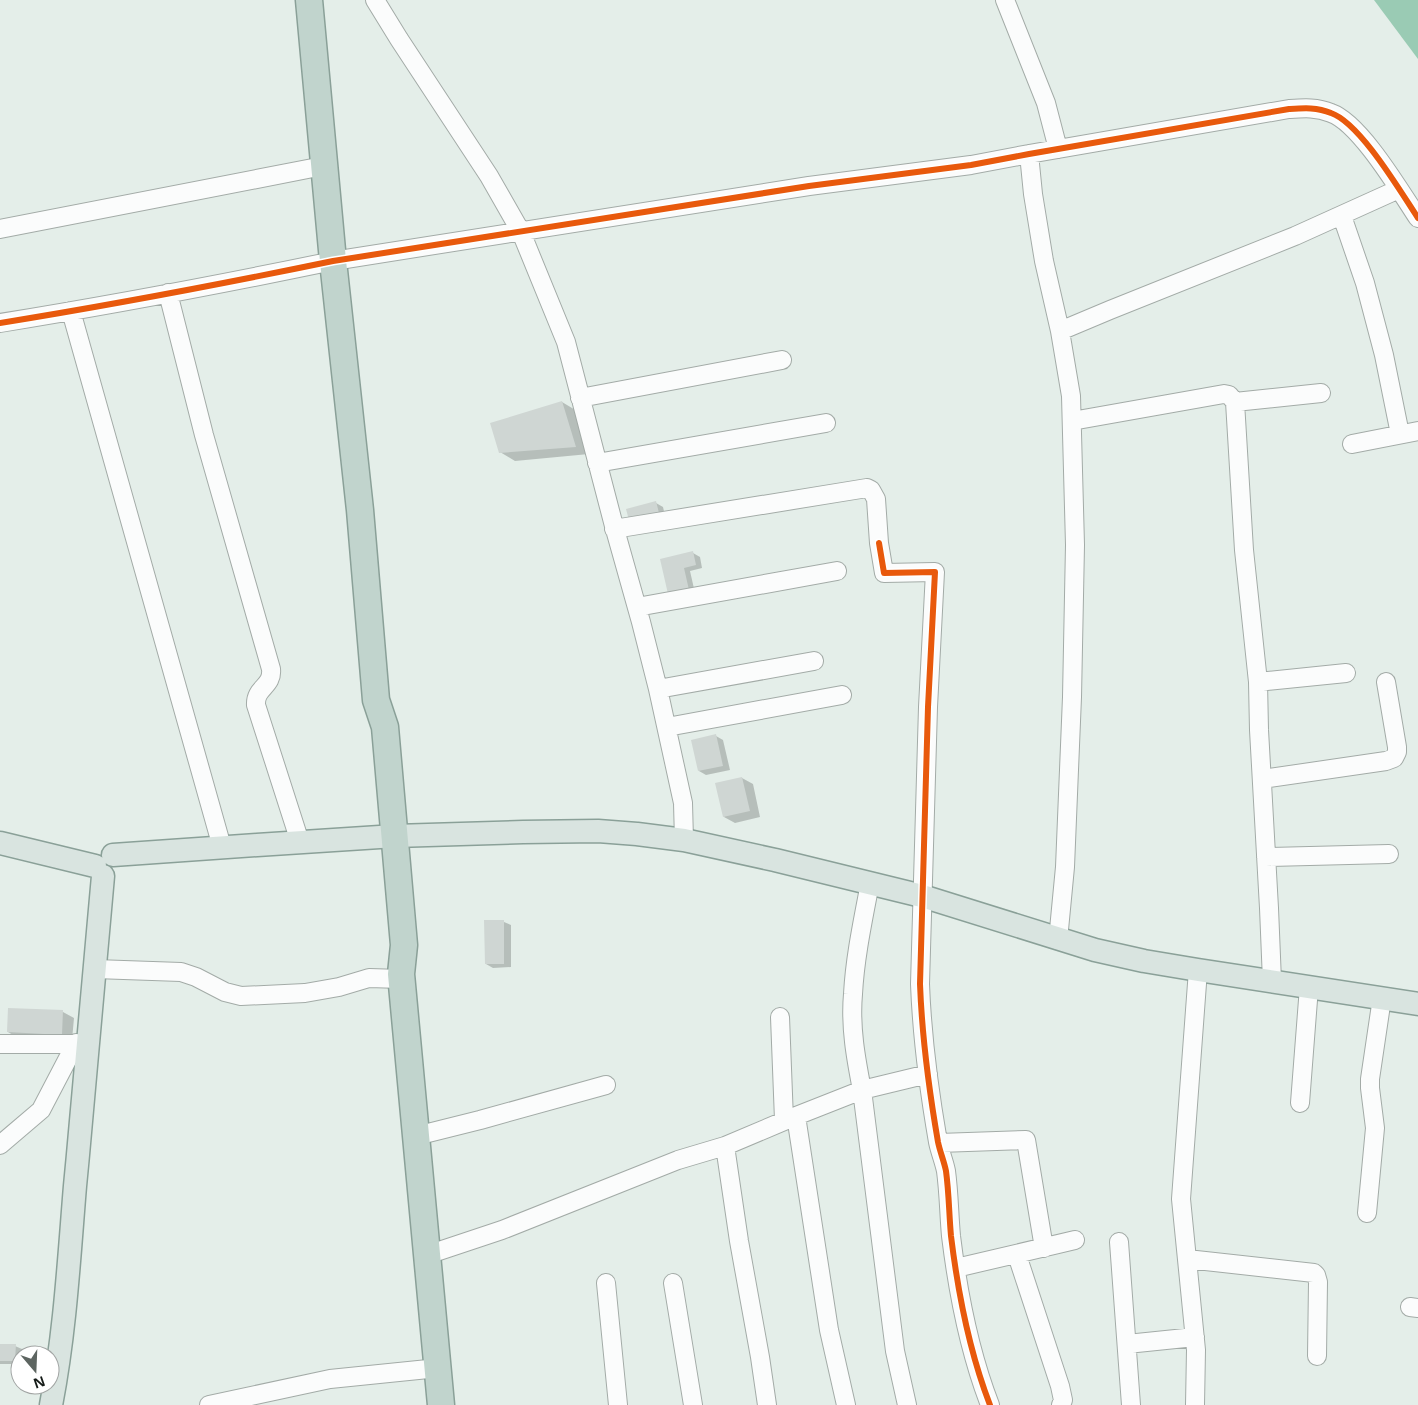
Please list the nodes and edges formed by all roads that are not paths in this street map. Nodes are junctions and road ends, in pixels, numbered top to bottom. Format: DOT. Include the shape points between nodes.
graph roads {
  1 [pos="309,0"];
  2 [pos="375,0"];
  3 [pos="1005,0"];
  4 [pos="1058,149"];
  5 [pos="1029,154"];
  6 [pos="323,166"];
  7 [pos="1399,189"];
  8 [pos="1342,216"];
  9 [pos="1418,218"];
  10 [pos="0,229"];
  11 [pos="522,232"];
  12 [pos="333,261"];
  13 [pos="168,293"];
  14 [pos="71,312"];
  15 [pos="0,322"];
  16 [pos="1060,331"];
  17 [pos="782,360"];
  18 [pos="1321,393"];
  19 [pos="580,398"];
  20 [pos="1235,402"];
  21 [pos="1072,421"];
  22 [pos="826,423"];
  23 [pos="1418,431"];
  24 [pos="1400,434"];
  25 [pos="1352,444"];
  26 [pos="597,463"];
  27 [pos="614,529"];
  28 [pos="837,571"];
  29 [pos="637,607"];
  30 [pos="814,661"];
  31 [pos="1346,673"];
  32 [pos="1258,682"];
  33 [pos="1386,682"];
  34 [pos="658,689"];
  35 [pos="842,695"];
  36 [pos="667,727"];
  37 [pos="1262,779"];
  38 [pos="387,837"];
  39 [pos="684,840"];
  40 [pos="300,842"];
  41 [pos="0,843"];
  42 [pos="222,847"];
  43 [pos="1389,854"];
  44 [pos="1266,857"];
  45 [pos="104,866"];
  46 [pos="870,883"];
  47 [pos="922,896"];
  48 [pos="1058,940"];
  49 [pos="95,969"];
  50 [pos="1198,970"];
  51 [pos="401,977"];
  52 [pos="1272,981"];
  53 [pos="1309,987"];
  54 [pos="1382,998"];
  55 [pos="1418,1004"];
  56 [pos="780,1017"];
  57 [pos="0,1044"];
  58 [pos="83,1044"];
  59 [pos="928,1074"];
  60 [pos="606,1085"];
  61 [pos="862,1090"];
  62 [pos="1300,1103"];
  63 [pos="790,1118"];
  64 [pos="416,1136"];
  65 [pos="939,1143"];
  66 [pos="0,1145"];
  67 [pos="725,1146"];
  68 [pos="1367,1213"];
  69 [pos="1075,1240"];
  70 [pos="1119,1242"];
  71 [pos="1044,1248"];
  72 [pos="427,1255"];
  73 [pos="1016,1255"];
  74 [pos="1187,1259"];
  75 [pos="956,1268"];
  76 [pos="606,1283"];
  77 [pos="673,1283"];
  78 [pos="1195,1337"];
  79 [pos="1127,1344"];
  80 [pos="1317,1356"];
  81 [pos="438,1368"];
  82 [pos="51,1405"];
  83 [pos="209,1405"];
  84 [pos="441,1405"];
  85 [pos="618,1405"];
  86 [pos="693,1405"];
  87 [pos="767,1405"];
  88 [pos="846,1405"];
  89 [pos="907,1405"];
  90 [pos="990,1405"];
  91 [pos="1061,1405"];
  92 [pos="1131,1405"];
  93 [pos="1195,1405"];
  1 -- 6 [label="highway"];
  2 -- 11 [label="street"];
  3 -- 4 [label="street" via="1046,103"];
  4 -- 5 [label="street"];
  4 -- 7 [label="street" via="1289,109 1314,108 1332,113 1348,123"];
  5 -- 11 [label="street"];
  5 -- 16 [label="street" via="1044,261"];
  6 -- 10 [label="street"];
  6 -- 12 [label="highway"];
  7 -- 8 [label="street"];
  7 -- 9 [label="street"];
  8 -- 16 [label="street"];
  8 -- 24 [label="street" via="1384,355"];
  11 -- 12 [label="street"];
  11 -- 19 [label="street" via="566,342"];
  12 -- 13 [label="street"];
  12 -- 38 [label="highway" via="360,510 376,700 385,727"];
  13 -- 14 [label="street"];
  13 -- 40 [label="street" via="204,435 271,668 271,678 257,696 256,705"];
  14 -- 15 [label="street"];
  14 -- 42 [label="street"];
  16 -- 21 [label="street" via="1072,396"];
  17 -- 19 [label="street"];
  18 -- 20 [label="street"];
  19 -- 26 [label="street"];
  20 -- 21 [label="street" via="1229,394 1224,394"];
  20 -- 32 [label="street" via="1244,550"];
  21 -- 48 [label="street" via="1075,545 1072,697 1065,867"];
  22 -- 26 [label="street"];
  23 -- 24 [label="street"];
  24 -- 25 [label="street"];
  26 -- 27 [label="street"];
  27 -- 29 [label="street"];
  27 -- 47 [label="street" via="867,488 871,490 876,499 884,573 935,572"];
  28 -- 29 [label="street"];
  29 -- 34 [label="street"];
  30 -- 34 [label="street"];
  31 -- 32 [label="street"];
  32 -- 37 [label="street"];
  33 -- 37 [label="street" via="1398,752 1394,758"];
  34 -- 36 [label="street"];
  35 -- 36 [label="street"];
  36 -- 39 [label="street" via="683,803"];
  37 -- 44 [label="street"];
  38 -- 39 [label="main road" via="598,831"];
  38 -- 40 [label="main road"];
  38 -- 51 [label="highway" via="404,945"];
  39 -- 46 [label="main road"];
  40 -- 42 [label="main road"];
  41 -- 45 [label="main road"];
  42 -- 45 [label="main road"];
  43 -- 44 [label="street"];
  44 -- 52 [label="street"];
  45 -- 49 [label="main road"];
  46 -- 47 [label="main road"];
  46 -- 61 [label="street" via="852,996 854,1048"];
  47 -- 48 [label="main road"];
  47 -- 59 [label="street" via="921,1025"];
  48 -- 50 [label="main road" via="1144,961"];
  49 -- 51 [label="street" via="181,972 241,996 305,993 369,978"];
  49 -- 58 [label="main road"];
  50 -- 52 [label="main road"];
  50 -- 74 [label="street" via="1181,1199"];
  51 -- 64 [label="highway"];
  52 -- 53 [label="main road"];
  53 -- 54 [label="main road"];
  53 -- 62 [label="street"];
  54 -- 55 [label="main road"];
  54 -- 68 [label="street" via="1370,1078 1375,1128"];
  56 -- 63 [label="street"];
  57 -- 58 [label="street"];
  58 -- 66 [label="street" via="41,1110"];
  58 -- 82 [label="main road" via="66,1298"];
  59 -- 61 [label="street"];
  59 -- 65 [label="street"];
  60 -- 64 [label="street"];
  61 -- 63 [label="street"];
  61 -- 89 [label="street" via="895,1351"];
  63 -- 67 [label="street"];
  63 -- 88 [label="street"];
  64 -- 72 [label="highway"];
  65 -- 71 [label="street" via="1026,1140"];
  65 -- 75 [label="street" via="946,1171"];
  67 -- 72 [label="street" via="678,1160 502,1230"];
  67 -- 87 [label="street"];
  69 -- 71 [label="street"];
  70 -- 79 [label="street"];
  71 -- 73 [label="street"];
  72 -- 81 [label="highway"];
  73 -- 75 [label="street"];
  73 -- 91 [label="street" via="1060,1386"];
  74 -- 78 [label="street"];
  74 -- 80 [label="street" via="1314,1273 1318,1282"];
  75 -- 90 [label="street" via="967,1331"];
  76 -- 85 [label="street"];
  77 -- 86 [label="street"];
  78 -- 79 [label="street"];
  78 -- 93 [label="street"];
  79 -- 92 [label="street"];
  81 -- 83 [label="street" via="330,1379"];
  81 -- 84 [label="highway"];
}
